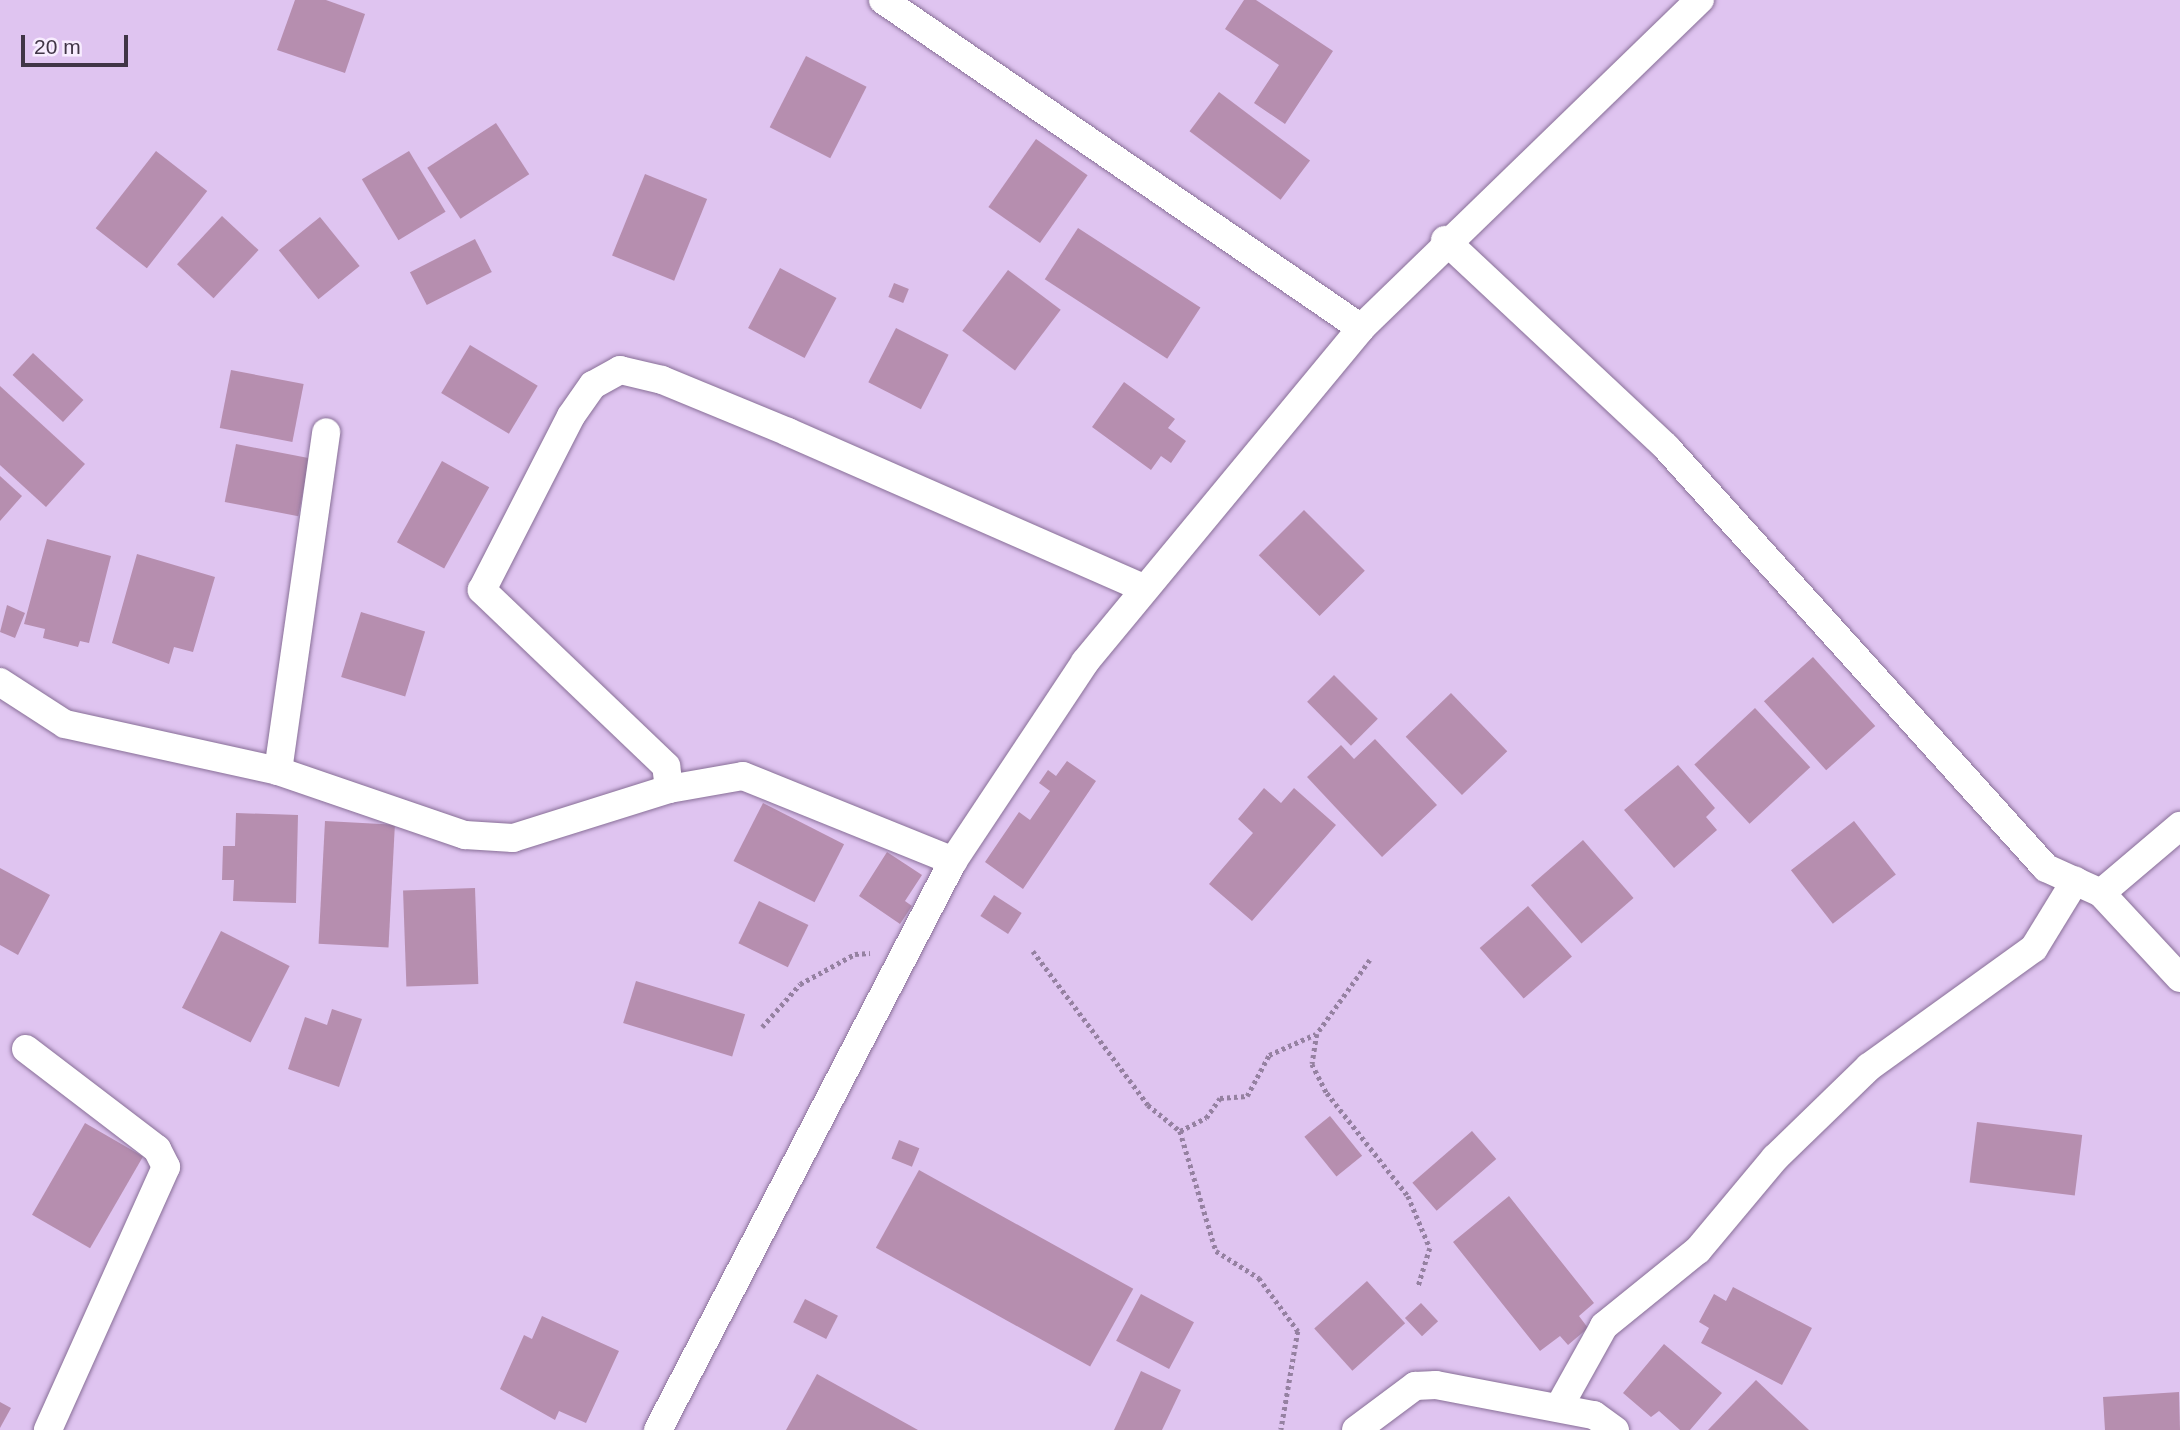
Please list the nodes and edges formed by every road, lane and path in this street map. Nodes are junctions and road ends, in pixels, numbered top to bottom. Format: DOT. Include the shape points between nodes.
graph roads {
  1 [pos="883,0"];
  2 [pos="1700,0"];
  3 [pos="1446,240"];
  4 [pos="1361,328"];
  5 [pos="326,432"];
  6 [pos="1144,588"];
  7 [pos="0,682"];
  8 [pos="278,772"];
  9 [pos="669,789"];
  10 [pos="2180,826"];
  11 [pos="953,861"];
  12 [pos="2075,881"];
  13 [pos="2101,893"];
  14 [pos="905,950"];
  15 [pos="1034,951"];
  16 [pos="1370,960"];
  17 [pos="2180,978"];
  18 [pos="762,1027"];
  19 [pos="1317,1034"];
  20 [pos="26,1049"];
  21 [pos="1180,1131"];
  22 [pos="1419,1285"];
  23 [pos="1559,1407"];
  24 [pos="48,1430"];
  25 [pos="658,1430"];
  26 [pos="1281,1430"];
  27 [pos="1356,1430"];
  28 [pos="1615,1430"];
  1 -- 4 [label="street"];
  2 -- 3 [label="street"];
  3 -- 4 [label="street"];
  3 -- 12 [label="street" via="1666,447 2046,869"];
  4 -- 6 [label="street"];
  5 -- 8 [label="street"];
  6 -- 9 [label="street" via="763,422 620,370 593,385 571,416 482,590 666,766"];
  6 -- 11 [label="street" via="1086,663"];
  7 -- 8 [label="street" via="65,724"];
  8 -- 9 [label="street" via="465,835 513,838"];
  9 -- 11 [label="street" via="743,776"];
  10 -- 13 [label="street"];
  11 -- 14 [label="street"];
  12 -- 13 [label="street"];
  12 -- 23 [label="street" via="2034,948 1869,1067 1775,1158 1698,1250 1604,1326"];
  13 -- 17 [label="street"];
  14 -- 18 [label="path" via="855,954 800,984"];
  14 -- 25 [label="street"];
  15 -- 21 [label="path" via="1148,1105"];
  16 -- 19 [label="path"];
  19 -- 21 [label="path" via="1269,1055 1247,1096 1220,1098 1206,1118"];
  19 -- 22 [label="path" via="1312,1064 1327,1093 1408,1196 1430,1248"];
  20 -- 24 [label="street" via="157,1149 166,1167"];
  21 -- 26 [label="path" via="1216,1251 1259,1278 1298,1331"];
  23 -- 27 [label="street" via="1415,1386"];
  23 -- 28 [label="street" via="1594,1415"];
}
